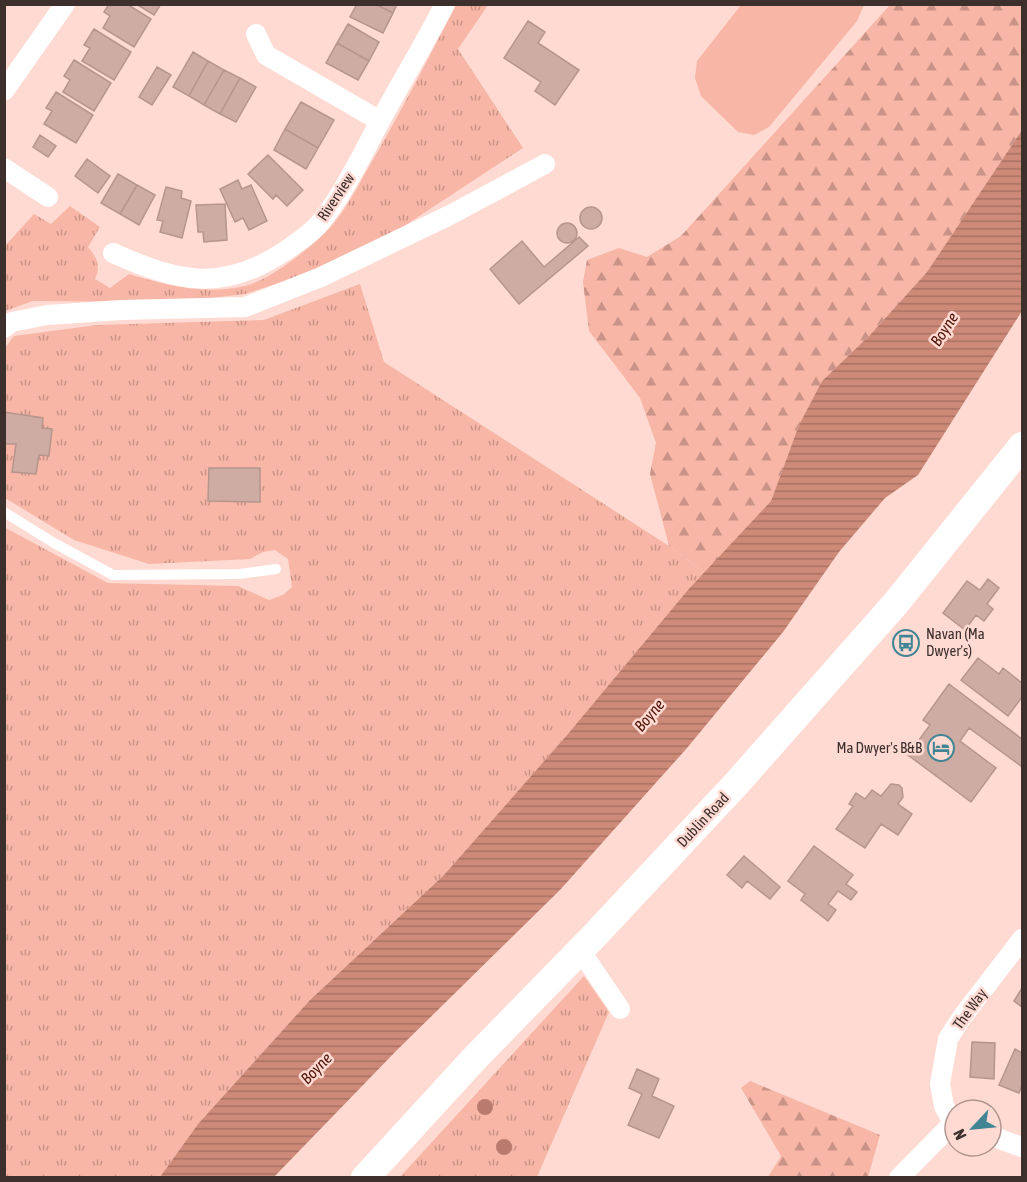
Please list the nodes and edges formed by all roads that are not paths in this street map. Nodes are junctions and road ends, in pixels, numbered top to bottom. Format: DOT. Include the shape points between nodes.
graph roads {
  1 [pos="65,4"];
  2 [pos="445,4"];
  3 [pos="256,34"];
  4 [pos="4,91"];
  5 [pos="380,121"];
  6 [pos="545,164"];
  7 [pos="4,168"];
  8 [pos="48,197"];
  9 [pos="113,253"];
  10 [pos="4,328"];
  11 [pos="1023,446"];
  12 [pos="4,512"];
  13 [pos="276,569"];
  14 [pos="1023,939"];
  15 [pos="580,950"];
  16 [pos="620,1009"];
  17 [pos="943,1100"];
  18 [pos="943,1134"];
  19 [pos="1003,1140"];
  20 [pos="1023,1147"];
  21 [pos="364,1178"];
  22 [pos="899,1178"];
  1 -- 4 [label="street"];
  2 -- 5 [label="street, Riverview"];
  3 -- 5 [label="street" via="266,55"];
  5 -- 9 [label="street, Riverview" via="322,222 266,264 238,276 179,277"];
  6 -- 10 [label="street" via="321,277 245,307 46,315 12,322"];
  7 -- 8 [label="street"];
  11 -- 15 [label="main road, Dublin Road" via="896,603 709,814"];
  12 -- 13 [label="lane" via="113,575 239,574"];
  14 -- 17 [label="street, The Way" via="948,1039 940,1084"];
  15 -- 16 [label="street"];
  15 -- 21 [label="main road, Dublin Road"];
  18 -- 22 [label="street"];
  19 -- 20 [label="street"];
}
